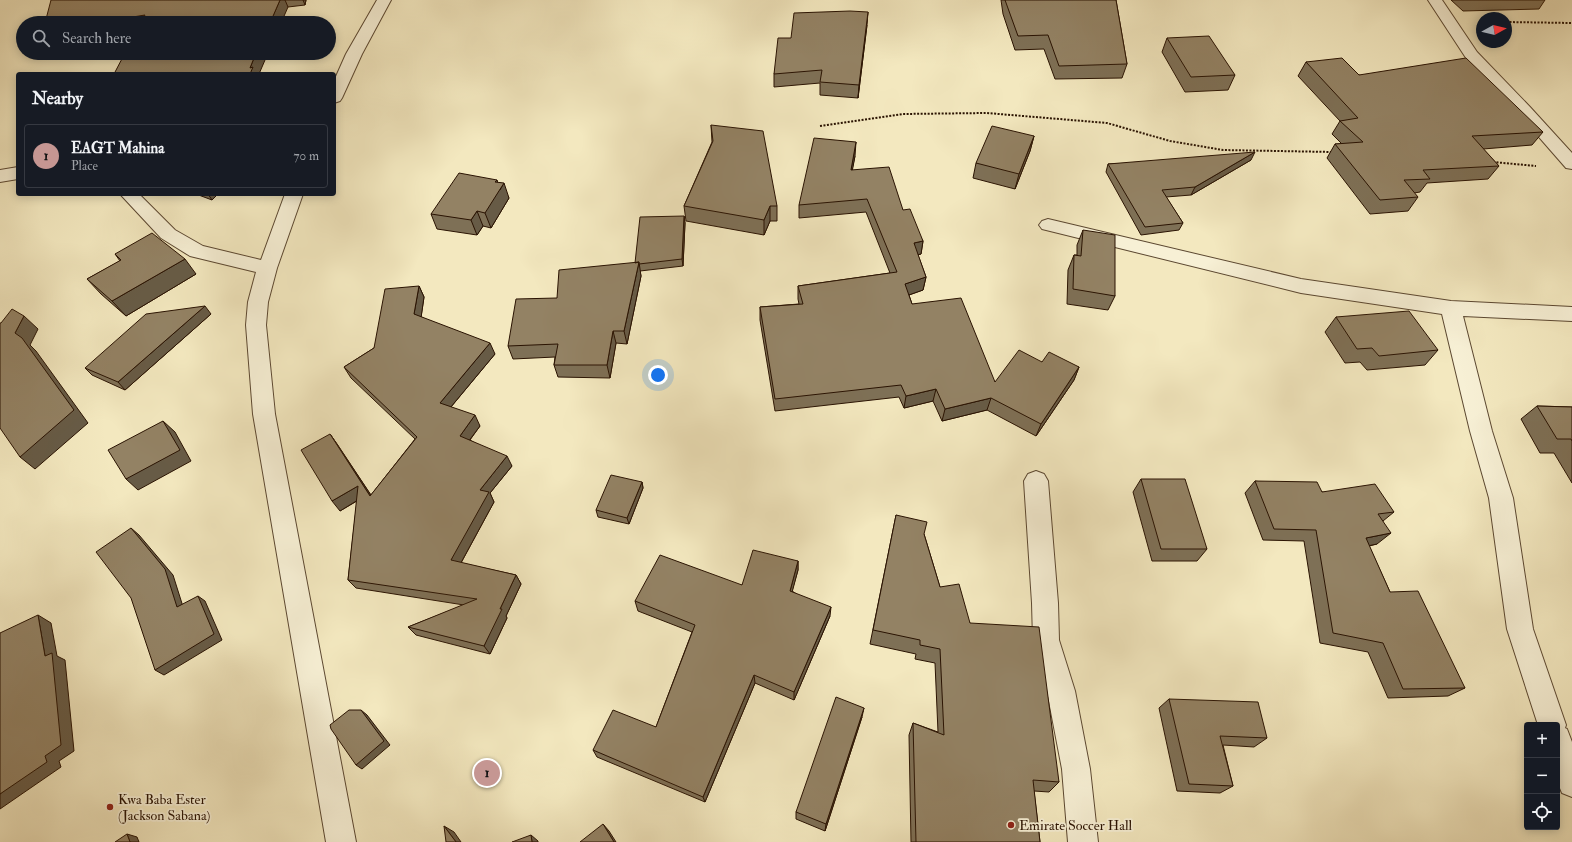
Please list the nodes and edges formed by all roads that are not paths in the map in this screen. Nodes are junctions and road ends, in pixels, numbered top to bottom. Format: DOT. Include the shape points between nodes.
graph roads {
  1 [pos="384,0"];
  2 [pos="1435,0"];
  3 [pos="336,94"];
  4 [pos="1572,164"];
  5 [pos="16,173"];
  6 [pos="0,176"];
  7 [pos="131,196"];
  8 [pos="293,196"];
  9 [pos="1048,225"];
  10 [pos="267,268"];
  11 [pos="1451,308"];
  12 [pos="1572,314"];
  13 [pos="1036,481"];
  14 [pos="1551,722"];
  15 [pos="1560,748"];
  16 [pos="1572,783"];
  17 [pos="341,842"];
  18 [pos="1083,842"];
  1 -- 3 [label="street" via="354,54"];
  2 -- 4 [label="street" via="1471,55"];
  5 -- 6 [label="street"];
  7 -- 10 [label="street" via="168,234 197,251"];
  8 -- 10 [label="street"];
  9 -- 11 [label="street" via="1302,286"];
  10 -- 17 [label="street" via="258,302 256,325 264,414"];
  11 -- 12 [label="street"];
  11 -- 14 [label="street" via="1481,431 1501,498 1520,629"];
  13 -- 18 [label="street" via="1046,640 1061,691 1076,769"];
  15 -- 16 [label="street"];
}
